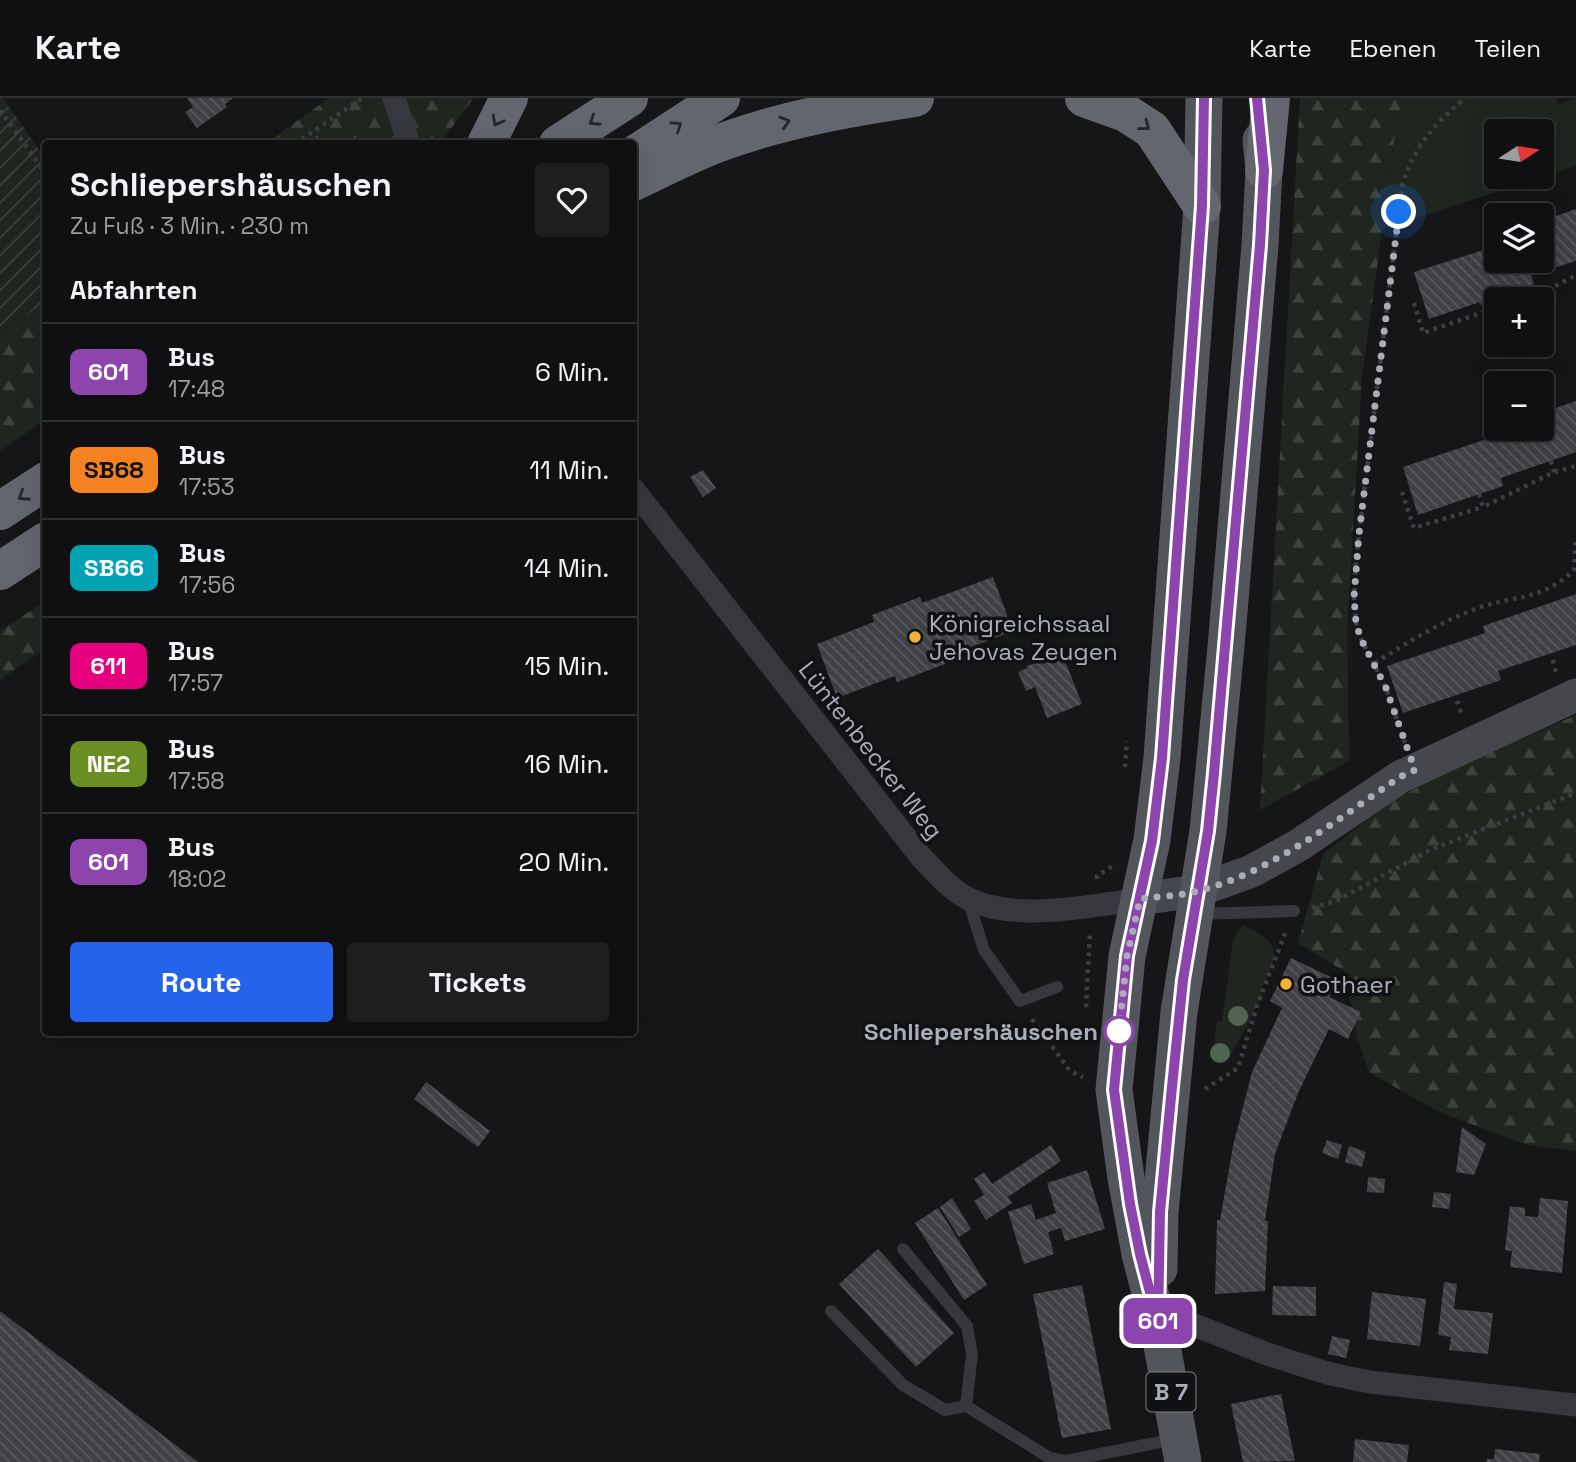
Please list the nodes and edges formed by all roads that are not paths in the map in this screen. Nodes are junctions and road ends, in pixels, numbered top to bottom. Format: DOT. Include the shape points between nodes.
graph roads {
  1 [pos="394,98"];
  2 [pos="509,98"];
  3 [pos="629,98"];
  4 [pos="721,98"];
  5 [pos="915,98"];
  6 [pos="1084,98"];
  7 [pos="1204,98"];
  8 [pos="1257,98"];
  9 [pos="1271,98"];
  10 [pos="408,140"];
  11 [pos="488,140"];
  12 [pos="564,140"];
  13 [pos="637,153"];
  14 [pos="1264,170"];
  15 [pos="637,181"];
  16 [pos="1202,206"];
  17 [pos="42,484"];
  18 [pos="637,494"];
  19 [pos="0,511"];
  20 [pos="42,544"];
  21 [pos="0,571"];
  22 [pos="1576,695"];
  23 [pos="968,899"];
  24 [pos="1140,899"];
  25 [pos="1195,902"];
  26 [pos="1294,911"];
  27 [pos="1057,987"];
  28 [pos="903,1250"];
  29 [pos="831,1311"];
  30 [pos="1158,1323"];
  31 [pos="1576,1405"];
  32 [pos="966,1406"];
  33 [pos="1181,1450"];
  1 -- 10 [label="street"];
  2 -- 11 [label="highway, one-way"];
  3 -- 12 [label="highway, one-way"];
  13 -- 4 [label="highway, one-way"];
  15 -- 5 [label="highway, one-way" via="720,142 795,119"];
  6 -- 16 [label="highway, one-way" via="1126,113 1152,130"];
  7 -- 16 [label="main road, B 7"];
  8 -- 14 [label="main road, B 7"];
  9 -- 14 [label="highway"];
  14 -- 25 [label="main road, B 7" via="1215,761"];
  16 -- 24 [label="main road, B 7" via="1162,758"];
  17 -- 19 [label="highway, one-way"];
  18 -- 23 [label="street, Lüntenbecker Weg" via="921,857"];
  20 -- 21 [label="highway"];
  22 -- 25 [label="street" via="1400,777 1287,852"];
  23 -- 24 [label="street, Lüntenbecker Weg" via="1009,910"];
  23 -- 27 [label="lane" via="984,950 1020,1001"];
  24 -- 25 [label="street"];
  24 -- 30 [label="main road, B 7" via="1098,1083"];
  25 -- 26 [label="lane"];
  25 -- 30 [label="main road, B 7" via="1160,1212"];
  28 -- 32 [label="lane" via="967,1326 972,1354"];
  29 -- 32 [label="lane" via="903,1385 945,1410"];
  30 -- 31 [label="street" via="1197,1326 1303,1365 1369,1382"];
  30 -- 33 [label="main road, B 7"];
  32 -- 33 [label="lane" via="1050,1458 1066,1461"];
}
